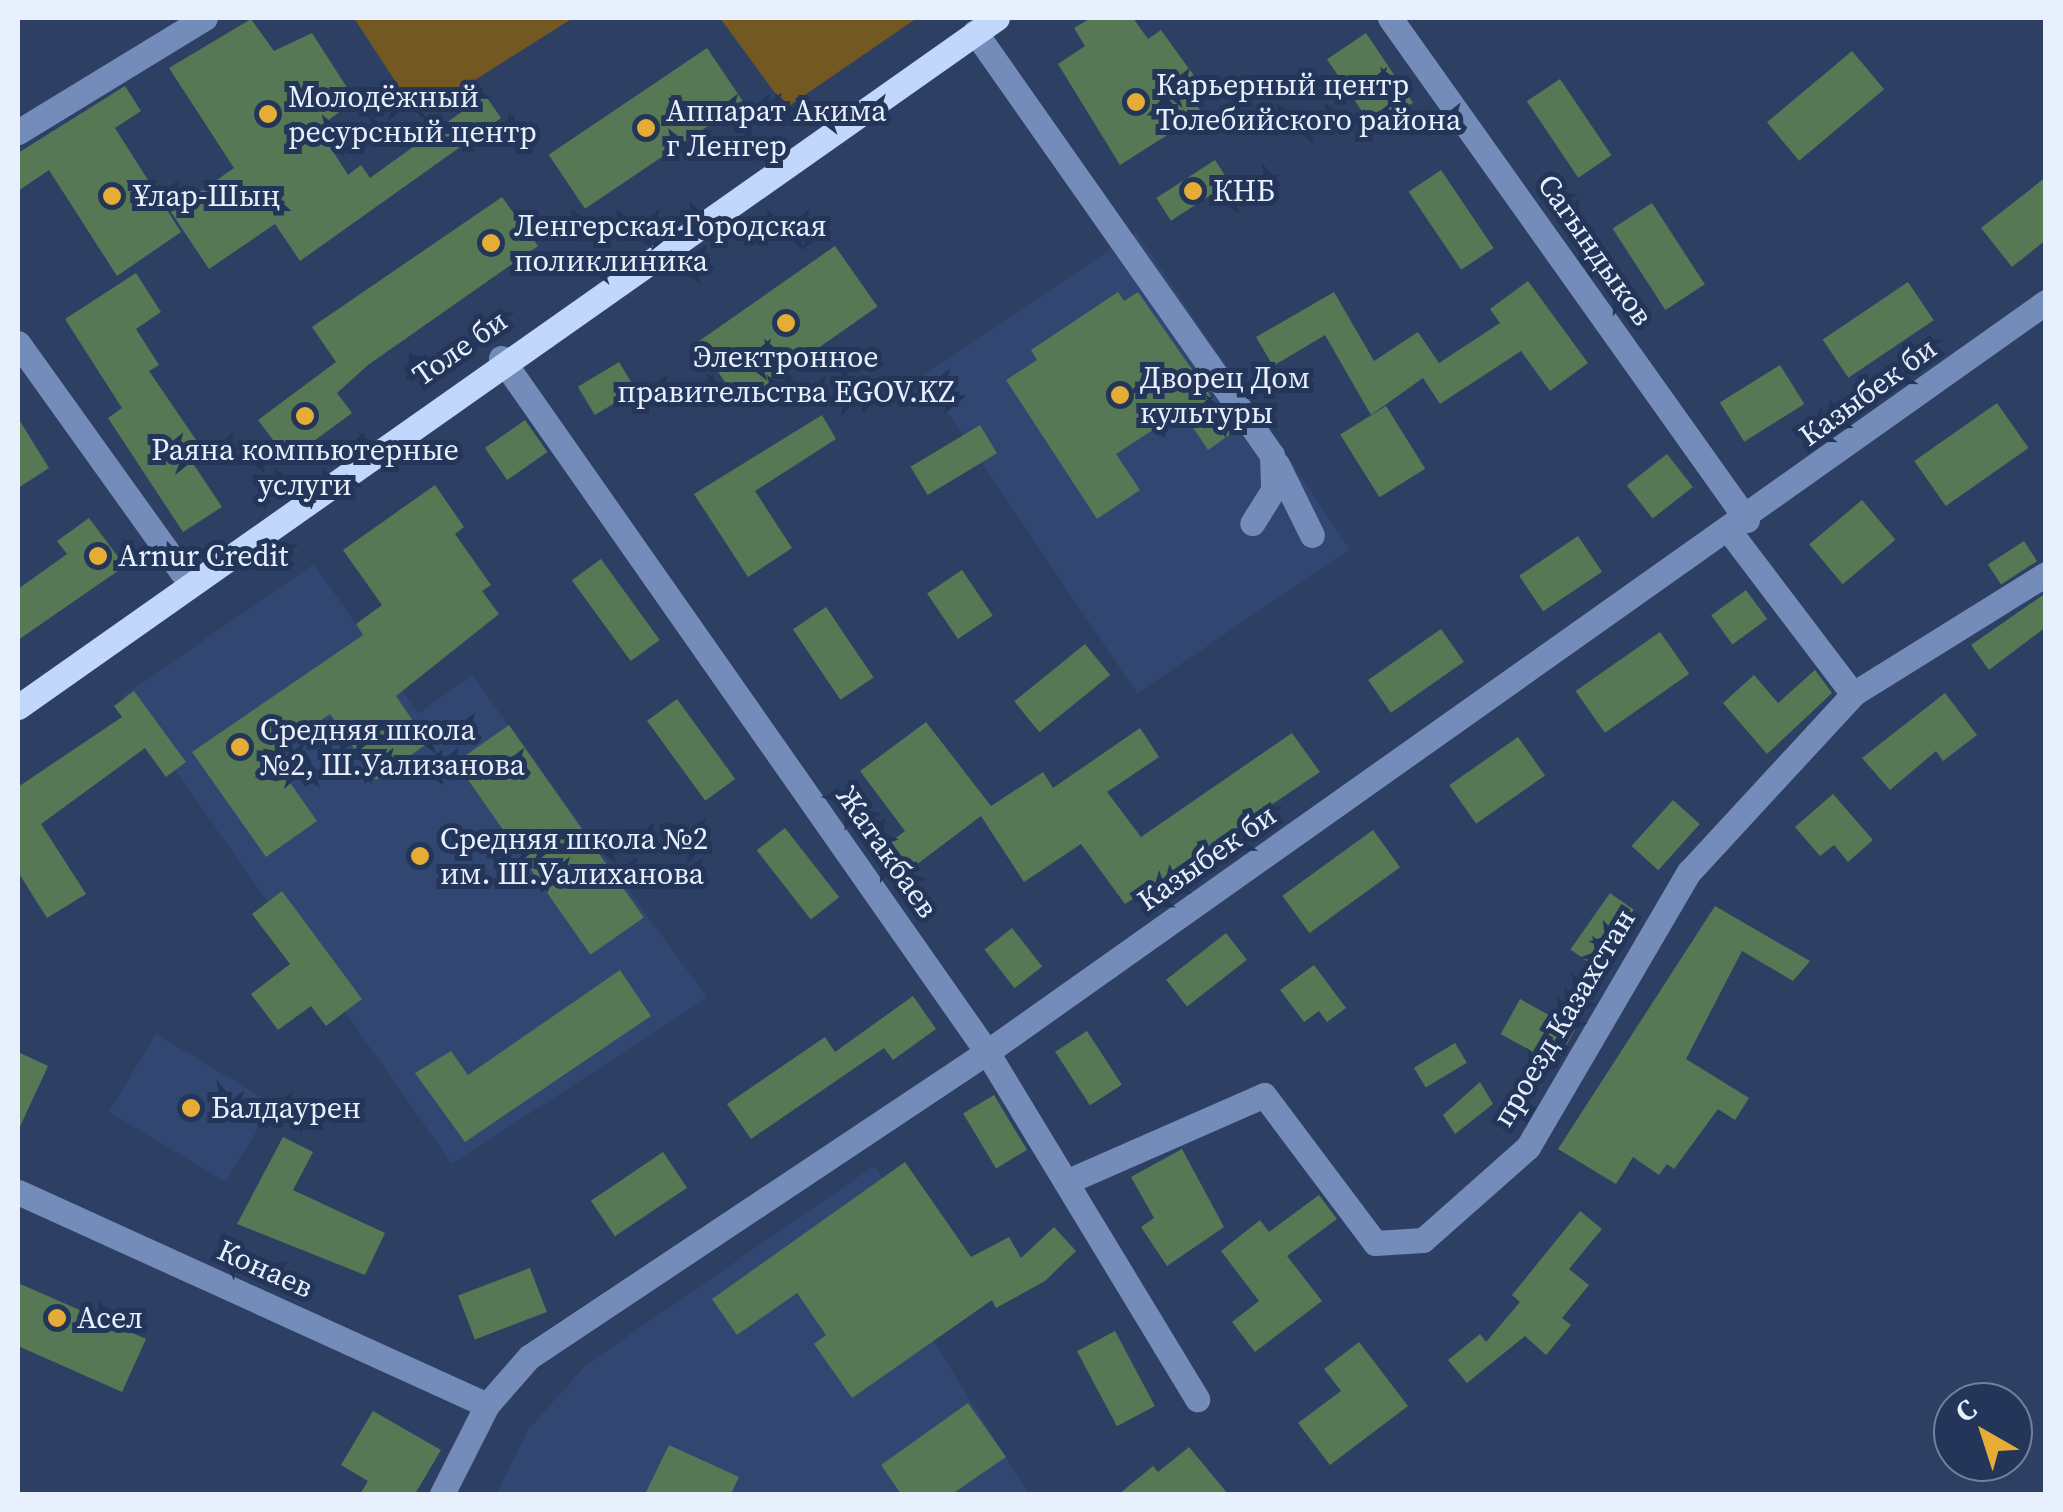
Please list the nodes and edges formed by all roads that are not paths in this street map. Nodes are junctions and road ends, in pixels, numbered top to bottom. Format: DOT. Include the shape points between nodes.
graph roads {
  1 [pos="206,18"];
  2 [pos="997,18"];
  3 [pos="1390,18"];
  4 [pos="975,32"];
  5 [pos="18,132"];
  6 [pos="2046,302"];
  7 [pos="18,343"];
  8 [pos="502,358"];
  9 [pos="1272,455"];
  10 [pos="1252,523"];
  11 [pos="1739,526"];
  12 [pos="1312,535"];
  13 [pos="2046,574"];
  14 [pos="190,583"];
  15 [pos="1853,694"];
  16 [pos="18,707"];
  17 [pos="987,1052"];
  18 [pos="1066,1182"];
  19 [pos="18,1192"];
  20 [pos="1197,1398"];
  21 [pos="486,1405"];
  22 [pos="442,1494"];
  1 -- 5 [label="street"];
  2 -- 4 [label="main road, Толе би"];
  3 -- 11 [label="street, Сагындыков"];
  4 -- 8 [label="main road, Толе би"];
  4 -- 9 [label="street"];
  6 -- 11 [label="street, Казыбек би"];
  7 -- 14 [label="street"];
  8 -- 14 [label="main road, Толе би"];
  8 -- 17 [label="street, Жатакбаев"];
  9 -- 10 [label="street" via="1272,490"];
  9 -- 12 [label="street"];
  11 -- 15 [label="street, Сагындыков"];
  11 -- 17 [label="street, Казыбек би"];
  13 -- 15 [label="street, проезд Казахстан"];
  14 -- 16 [label="main road, Толе би"];
  15 -- 18 [label="street, проезд Казахстан" via="1690,872 1528,1146 1423,1240 1375,1243 1264,1094"];
  17 -- 18 [label="street, Жатакбаев"];
  17 -- 21 [label="street, Казыбек би" via="529,1357"];
  18 -- 20 [label="street, Жатакбаев"];
  19 -- 21 [label="street, Конаев"];
  21 -- 22 [label="street, Казыбек би"];
}
